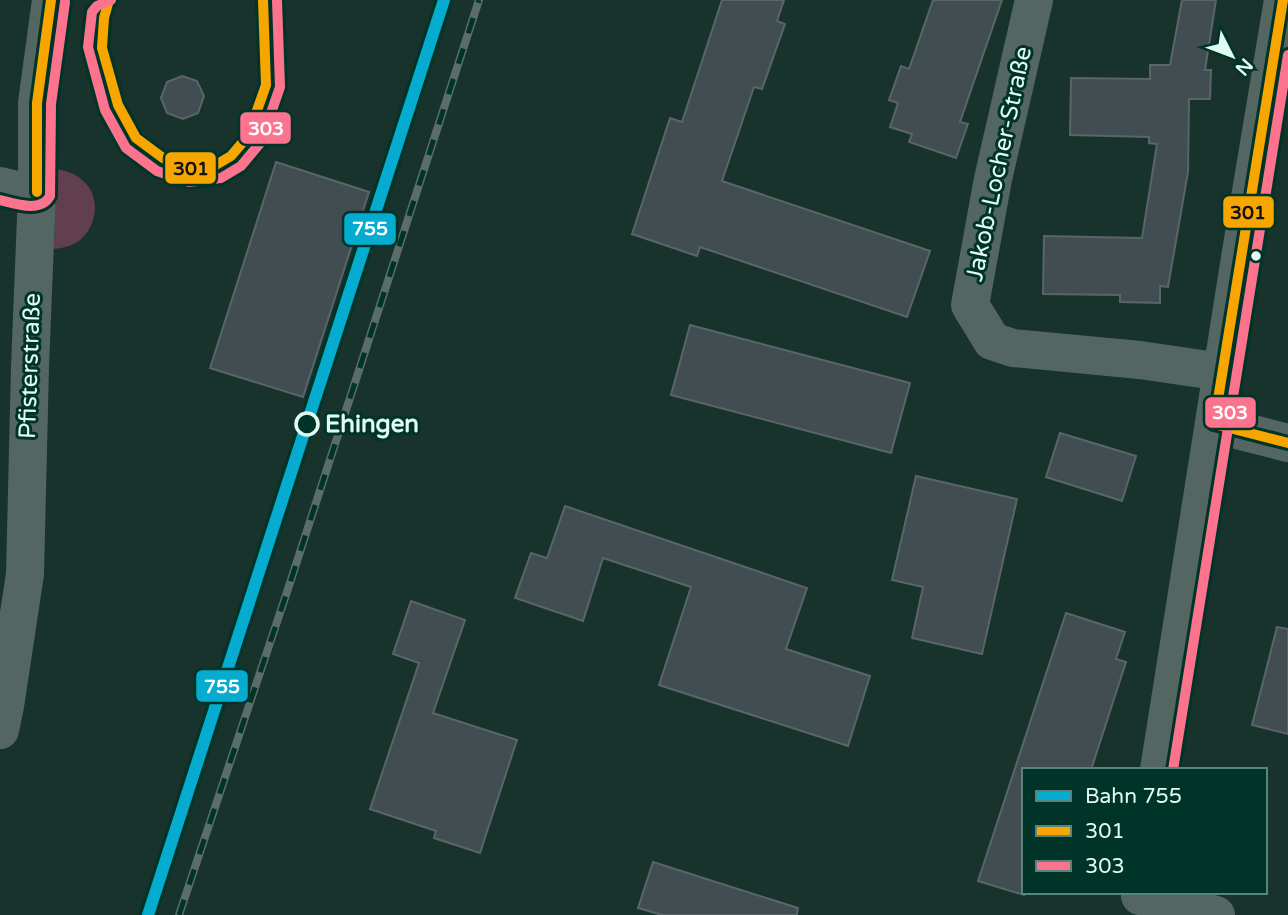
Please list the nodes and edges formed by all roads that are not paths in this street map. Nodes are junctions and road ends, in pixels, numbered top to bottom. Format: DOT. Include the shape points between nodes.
graph roads {
  1 [pos="51,0"];
  2 [pos="1034,0"];
  3 [pos="1283,20"];
  4 [pos="18,189"];
  5 [pos="1222,372"];
  6 [pos="1214,424"];
  7 [pos="1288,443"];
  8 [pos="0,730"];
  9 [pos="1159,768"];
  10 [pos="1139,901"];
  11 [pos="1216,915"];
  1 -- 4 [label="street, Pfisterstraße" via="37,103"];
  2 -- 5 [label="street, Jakob-Locher-Straße" via="970,305 992,341 1013,348"];
  3 -- 5 [label="street"];
  4 -- 8 [label="street, Pfisterstraße" via="30,367 25,574"];
  5 -- 6 [label="street"];
  6 -- 7 [label="street"];
  6 -- 9 [label="street"];
  10 -- 11 [label="street"];
}
